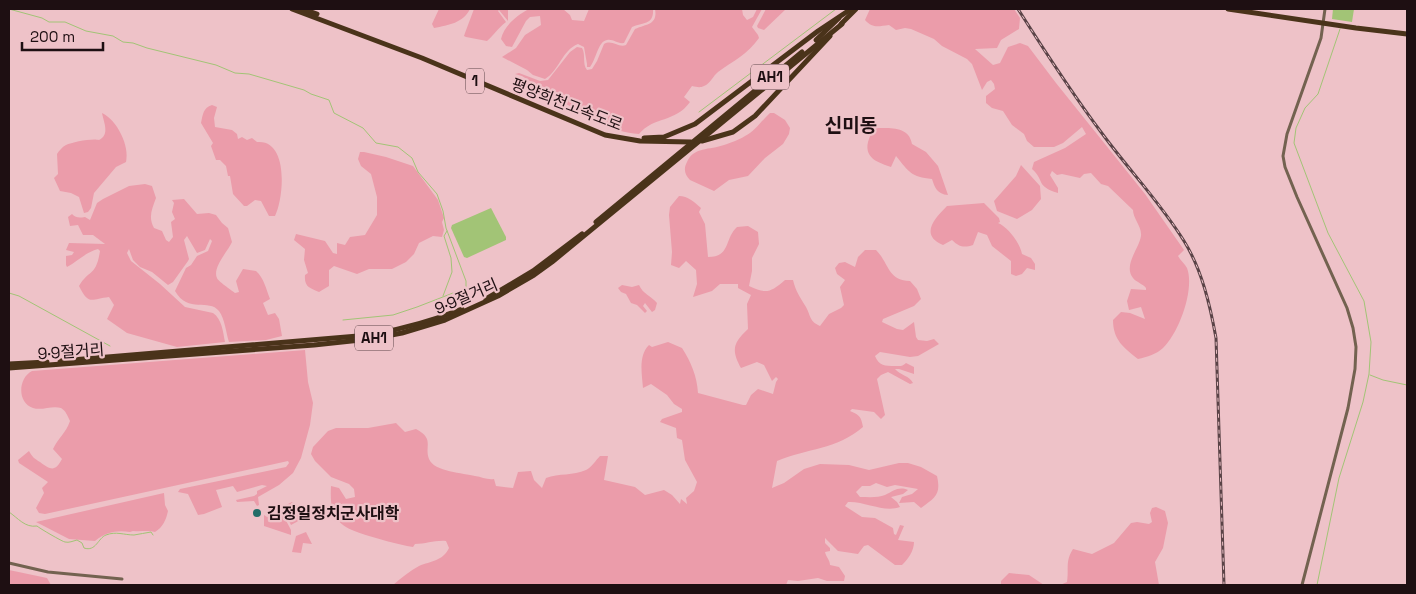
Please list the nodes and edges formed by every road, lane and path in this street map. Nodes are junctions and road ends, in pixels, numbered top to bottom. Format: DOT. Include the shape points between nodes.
graph roads {
  1 [pos="292,9"];
  2 [pos="303,9"];
  3 [pos="851,9"];
  4 [pos="856,9"];
  5 [pos="1228,9"];
  6 [pos="1244,9"];
  7 [pos="1325,9"];
  8 [pos="840,21"];
  9 [pos="1325,22"];
  10 [pos="1407,32"];
  11 [pos="682,154"];
  12 [pos="9,364"];
  13 [pos="9,368"];
  14 [pos="9,563"];
  15 [pos="122,579"];
  16 [pos="1302,585"];
  1 -- 8 [label="highway, 평양희천고속도로 / 1" via="422,58 605,135 627,140 684,143 724,135 744,125 768,104"];
  2 -- 8 [label="highway, 평양희천고속도로 / 1" via="595,129 635,138 664,137 695,124 818,31"];
  3 -- 8 [label="highway, 평양희천고속도로 / 1"];
  4 -- 8 [label="highway, 평양희천고속도로 / 1"];
  5 -- 9 [label="highway"];
  6 -- 9 [label="highway"];
  7 -- 9 [label="main road"];
  8 -- 11 [label="highway, 9·9절거리 / AH1"];
  9 -- 10 [label="highway"];
  9 -- 16 [label="main road" via="1287,134 1283,156 1297,197 1347,308 1356,347 1348,408"];
  11 -- 12 [label="highway, 9·9절거리 / AH1" via="534,271 481,301 443,316 370,335"];
  11 -- 13 [label="highway, 9·9절거리 / AH1" via="534,275 445,320 370,339"];
  14 -- 15 [label="main road" via="48,572"];
}
